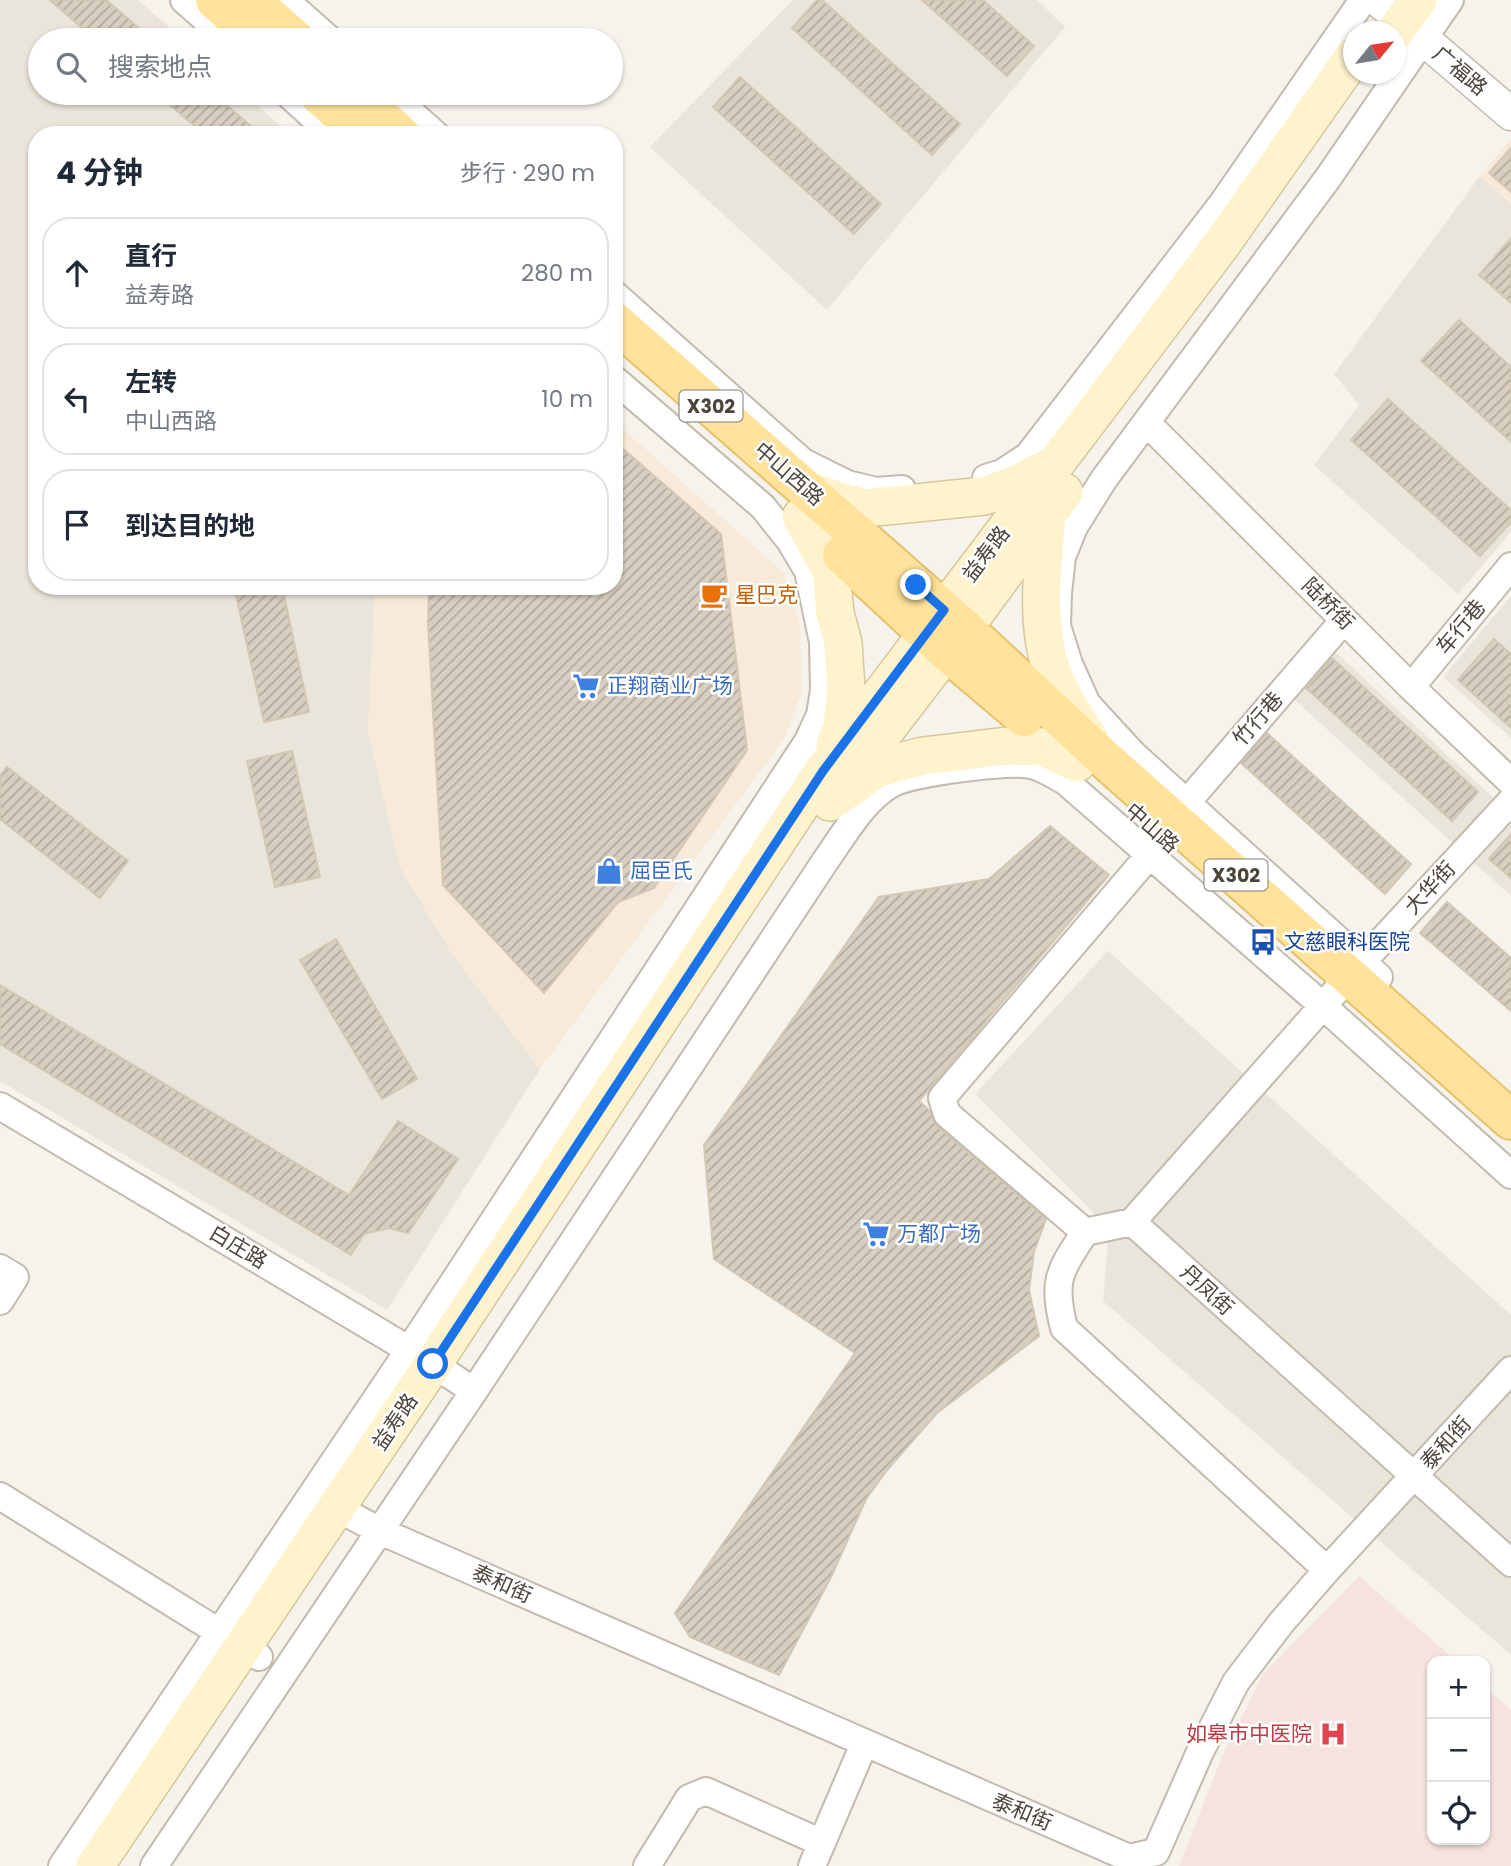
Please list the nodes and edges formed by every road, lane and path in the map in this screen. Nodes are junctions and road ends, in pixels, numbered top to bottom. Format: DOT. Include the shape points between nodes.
graph roads {
  1 [pos="184,0"];
  2 [pos="215,0"];
  3 [pos="251,0"];
  4 [pos="285,0"];
  5 [pos="1450,0"];
  6 [pos="1392,15"];
  7 [pos="216,28"];
  8 [pos="246,28"];
  9 [pos="282,28"];
  10 [pos="316,28"];
  11 [pos="1343,70"];
  12 [pos="1358,84"];
  13 [pos="300,105"];
  14 [pos="330,105"];
  15 [pos="367,105"];
  16 [pos="402,105"];
  17 [pos="1511,114"];
  18 [pos="323,126"];
  19 [pos="354,126"];
  20 [pos="391,126"];
  21 [pos="426,126"];
  22 [pos="623,302"];
  23 [pos="623,330"];
  24 [pos="623,361"];
  25 [pos="623,387"];
  26 [pos="1147,423"];
  27 [pos="1054,464"];
  28 [pos="805,504"];
  29 [pos="1046,516"];
  30 [pos="1511,566"];
  31 [pos="1343,620"];
  32 [pos="945,630"];
  33 [pos="1411,687"];
  34 [pos="1088,758"];
  35 [pos="1511,782"];
  36 [pos="826,786"];
  37 [pos="1511,800"];
  38 [pos="1168,828"];
  39 [pos="1343,984"];
  40 [pos="1511,1095"];
  41 [pos="0,1106"];
  42 [pos="1511,1120"];
  43 [pos="1511,1147"];
  44 [pos="1511,1175"];
  45 [pos="1132,1222"];
  46 [pos="1085,1233"];
  47 [pos="0,1268"];
  48 [pos="0,1301"];
  49 [pos="1511,1370"];
  50 [pos="442,1371"];
  51 [pos="1414,1478"];
  52 [pos="0,1496"];
  53 [pos="358,1519"];
  54 [pos="1511,1563"];
  55 [pos="1327,1570"];
  56 [pos="240,1646"];
  57 [pos="864,1744"];
  58 [pos="817,1854"];
  59 [pos="62,1866"];
  60 [pos="95,1866"];
  61 [pos="119,1866"];
  62 [pos="154,1866"];
  63 [pos="647,1866"];
  1 -- 7 [label="street"];
  2 -- 8 [label="main road"];
  3 -- 9 [label="main road"];
  4 -- 10 [label="street"];
  5 -- 6 [label="street"];
  6 -- 17 [label="street, 广福路"];
  6 -- 22 [label="street" via="1222,204 1028,456 1002,473 974,482 876,491 847,484 803,462"];
  6 -- 26 [label="street" via="1328,178"];
  11 -- 27 [label="main road, 益寿路" via="1221,245"];
  12 -- 29 [label="main road, 益寿路"];
  13 -- 18 [label="street"];
  14 -- 19 [label="main road"];
  15 -- 20 [label="main road"];
  16 -- 21 [label="street"];
  23 -- 28 [label="main road, 中山西路 / X302"];
  24 -- 28 [label="main road, 中山西路 / X302"];
  25 -- 50 [label="street" via="763,508 790,541 808,571 823,642 820,715"];
  26 -- 31 [label="street, 陆桥街"];
  26 -- 38 [label="street" via="1074,527 1062,557 1057,626 1087,704 1133,754"];
  27 -- 28 [label="main road" via="984,496 863,508"];
  27 -- 32 [label="main road, 益寿路"];
  28 -- 32 [label="main road, 中山西路 / X302"];
  28 -- 36 [label="main road" via="831,571 843,643 846,688 842,727"];
  29 -- 32 [label="main road, 益寿路"];
  29 -- 34 [label="main road" via="1043,628 1052,672"];
  30 -- 33 [label="street, 车行巷"];
  31 -- 33 [label="street, 陆桥街"];
  31 -- 38 [label="street, 竹行巷"];
  32 -- 34 [label="main road, 中山路 / X302"];
  32 -- 36 [label="main road, 益寿路"];
  33 -- 35 [label="street, 陆桥街"];
  34 -- 36 [label="main road" via="1043,747 1007,746 923,756"];
  34 -- 38 [label="main road, 中山路 / X302"];
  36 -- 50 [label="main road, 益寿路"];
  37 -- 39 [label="street, 大华街"];
  38 -- 39 [label="main road, 中山路 / X302"];
  38 -- 46 [label="street, 竹行巷" via="942,1098 947,1114"];
  38 -- 50 [label="street" via="1032,765 922,774 892,783 864,807"];
  39 -- 40 [label="street"];
  39 -- 42 [label="main road, 中山路 / X302"];
  39 -- 43 [label="main road, 中山路 / X302"];
  39 -- 44 [label="street"];
  39 -- 45 [label="street"];
  41 -- 50 [label="street, 白庄路"];
  45 -- 46 [label="street"];
  45 -- 51 [label="street, 丹凤街"];
  46 -- 55 [label="street" via="1061,1269 1057,1301 1064,1328"];
  47 -- 48 [label="street" via="15,1277"];
  49 -- 51 [label="street, 泰和街"];
  50 -- 53 [label="main road, 益寿路"];
  50 -- 53 [label="street"];
  50 -- 56 [label="street"];
  51 -- 54 [label="street, 丹凤街"];
  51 -- 55 [label="street, 泰和街"];
  52 -- 56 [label="street"];
  53 -- 56 [label="main road, 益寿路"];
  53 -- 57 [label="street, 泰和街"];
  53 -- 62 [label="street"];
  55 -- 57 [label="street, 泰和街" via="1236,1682 1156,1852 1129,1858"];
  56 -- 59 [label="street"];
  56 -- 60 [label="main road, 益寿路"];
  56 -- 61 [label="main road, 益寿路"];
  57 -- 58 [label="street"];
  58 -- 63 [label="street" via="706,1791 689,1798"];
}
